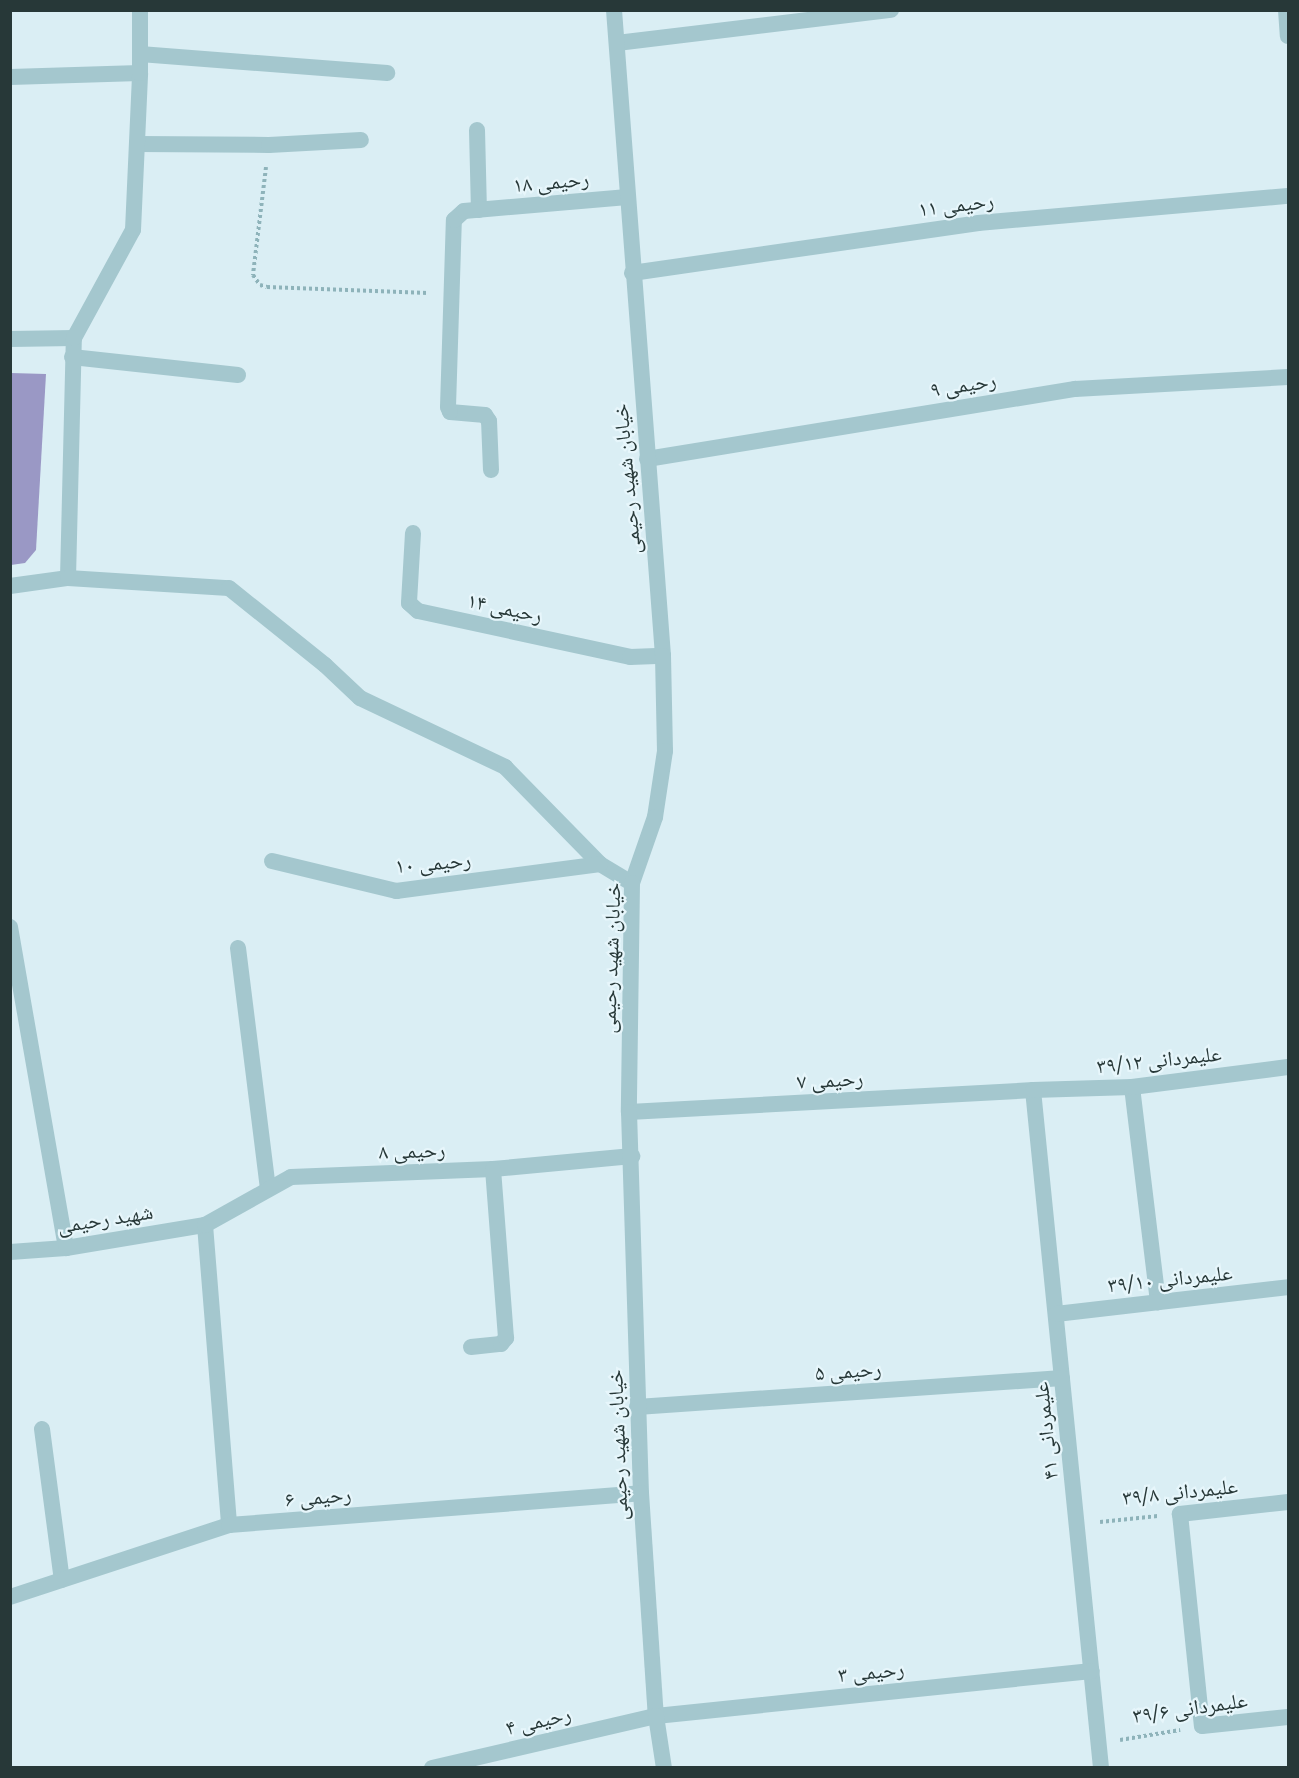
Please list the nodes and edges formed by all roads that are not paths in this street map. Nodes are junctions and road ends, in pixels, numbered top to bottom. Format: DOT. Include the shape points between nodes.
graph roads {
  1 [pos="140,10"];
  2 [pos="614,10"];
  3 [pos="891,10"];
  4 [pos="1286,10"];
  5 [pos="1288,36"];
  6 [pos="617,43"];
  7 [pos="140,54"];
  8 [pos="140,72"];
  9 [pos="387,73"];
  10 [pos="10,77"];
  11 [pos="477,130"];
  12 [pos="361,140"];
  13 [pos="137,144"];
  14 [pos="1288,196"];
  15 [pos="627,197"];
  16 [pos="479,210"];
  17 [pos="632,273"];
  18 [pos="74,338"];
  19 [pos="10,339"];
  20 [pos="72,357"];
  21 [pos="238,375"];
  22 [pos="1288,377"];
  23 [pos="647,459"];
  24 [pos="491,470"];
  25 [pos="413,534"];
  26 [pos="68,578"];
  27 [pos="10,586"];
  28 [pos="663,656"];
  29 [pos="272,861"];
  30 [pos="600,864"];
  31 [pos="632,883"];
  32 [pos="10,927"];
  33 [pos="238,948"];
  34 [pos="1288,1067"];
  35 [pos="1132,1088"];
  36 [pos="1033,1090"];
  37 [pos="629,1112"];
  38 [pos="632,1156"];
  39 [pos="493,1169"];
  40 [pos="268,1189"];
  41 [pos="205,1225"];
  42 [pos="66,1248"];
  43 [pos="10,1252"];
  44 [pos="1288,1287"];
  45 [pos="1158,1302"];
  46 [pos="1056,1314"];
  47 [pos="471,1347"];
  48 [pos="1062,1378"];
  49 [pos="637,1407"];
  50 [pos="42,1429"];
  51 [pos="640,1493"];
  52 [pos="1288,1503"];
  53 [pos="229,1526"];
  54 [pos="62,1581"];
  55 [pos="10,1597"];
  56 [pos="1092,1671"];
  57 [pos="656,1716"];
  58 [pos="1288,1717"];
  59 [pos="1202,1726"];
  60 [pos="432,1767"];
  61 [pos="664,1767"];
  62 [pos="1101,1767"];
  1 -- 7 [label="street"];
  2 -- 6 [label="street, خیابان شهید رحیمی"];
  3 -- 6 [label="street"];
  4 -- 5 [label="street"];
  6 -- 15 [label="street, خیابان شهید رحیمی"];
  7 -- 8 [label="street"];
  7 -- 9 [label="street"];
  8 -- 10 [label="street"];
  8 -- 13 [label="street"];
  11 -- 16 [label="street"];
  12 -- 13 [label="street" via="268,145"];
  13 -- 18 [label="street" via="133,230"];
  14 -- 17 [label="street, رحیمی ۱۱" via="978,223"];
  15 -- 16 [label="street, رحیمی ۱۸"];
  15 -- 17 [label="street, خیابان شهید رحیمی"];
  16 -- 24 [label="street" via="464,212 454,220 448,407 450,412 485,415 489,421"];
  17 -- 23 [label="street, خیابان شهید رحیمی"];
  18 -- 19 [label="street"];
  18 -- 20 [label="street"];
  20 -- 21 [label="street"];
  20 -- 26 [label="street"];
  22 -- 23 [label="street, رحیمی ۹" via="1075,389"];
  23 -- 28 [label="street, خیابان شهید رحیمی"];
  25 -- 28 [label="street, رحیمی ۱۴" via="409,603 418,611 630,657"];
  26 -- 27 [label="street"];
  26 -- 30 [label="street" via="229,588 360,699 505,767"];
  28 -- 31 [label="street, خیابان شهید رحیمی" via="665,751 655,817"];
  29 -- 30 [label="street, رحیمی ۱۰" via="396,891"];
  30 -- 31 [label="street"];
  31 -- 37 [label="street, خیابان شهید رحیمی"];
  32 -- 42 [label="street"];
  33 -- 40 [label="street"];
  34 -- 35 [label="street, علیمردانی ۳۹/۱۲"];
  35 -- 36 [label="street, علیمردانی ۳۹/۱۲"];
  35 -- 45 [label="street"];
  36 -- 37 [label="street, رحیمی ۷"];
  36 -- 46 [label="street, علیمردانی ۴۱"];
  37 -- 38 [label="street, خیابان شهید رحیمی"];
  38 -- 39 [label="street, رحیمی ۸"];
  38 -- 49 [label="street, خیابان شهید رحیمی"];
  39 -- 40 [label="street, رحیمی ۸" via="291,1177"];
  39 -- 47 [label="street" via="506,1338 501,1344"];
  40 -- 41 [label="street, رحیمی ۸"];
  41 -- 42 [label="street, شهید رحیمی"];
  41 -- 53 [label="street"];
  42 -- 43 [label="street, شهید رحیمی"];
  44 -- 45 [label="street, علیمردانی ۳۹/۱۰"];
  45 -- 46 [label="street, علیمردانی ۳۹/۱۰"];
  46 -- 48 [label="street, علیمردانی ۴۱"];
  48 -- 49 [label="street, رحیمی ۵"];
  48 -- 56 [label="street, علیمردانی ۴۱"];
  49 -- 51 [label="street, خیابان شهید رحیمی"];
  50 -- 54 [label="street"];
  51 -- 53 [label="street, رحیمی ۶"];
  51 -- 57 [label="street, خیابان شهید رحیمی"];
  52 -- 59 [label="street, علیمردانی ۳۹/۸" via="1180,1514"];
  53 -- 54 [label="street, رحیمی ۶"];
  54 -- 55 [label="street, رحیمی ۶"];
  56 -- 57 [label="street, رحیمی ۳"];
  56 -- 62 [label="street, علیمردانی ۴۱"];
  57 -- 60 [label="street, رحیمی ۴"];
  57 -- 61 [label="street, خیابان شهید رحیمی"];
  58 -- 59 [label="street, علیمردانی ۳۹/۶"];
}
